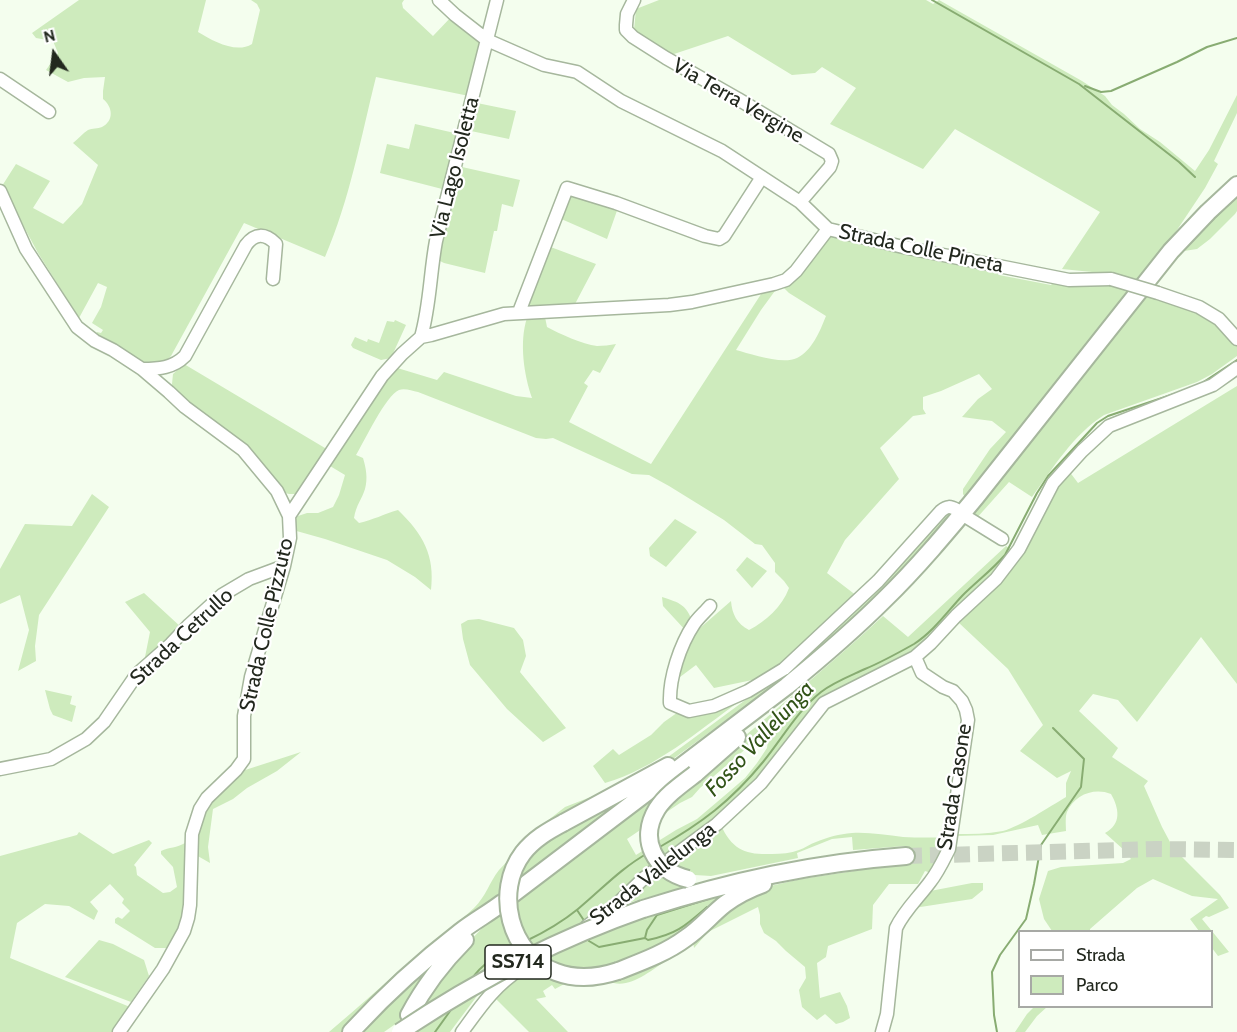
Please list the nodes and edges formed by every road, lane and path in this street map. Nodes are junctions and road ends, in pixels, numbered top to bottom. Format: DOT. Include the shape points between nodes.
graph roads {
  1 [pos="440,0"];
  2 [pos="497,0"];
  3 [pos="634,0"];
  4 [pos="487,40"];
  5 [pos="0,79"];
  6 [pos="49,112"];
  7 [pos="762,177"];
  8 [pos="1237,185"];
  9 [pos="0,191"];
  10 [pos="800,202"];
  11 [pos="828,230"];
  12 [pos="273,279"];
  13 [pos="519,312"];
  14 [pos="421,337"];
  15 [pos="1237,339"];
  16 [pos="168,367"];
  17 [pos="1237,368"];
  18 [pos="142,369"];
  19 [pos="170,392"];
  20 [pos="957,510"];
  21 [pos="289,516"];
  22 [pos="968,518"];
  23 [pos="1002,539"];
  24 [pos="284,566"];
  25 [pos="710,606"];
  26 [pos="915,657"];
  27 [pos="810,667"];
  28 [pos="710,744"];
  29 [pos="0,769"];
  30 [pos="906,856"];
  31 [pos="796,870"];
  32 [pos="768,875"];
  33 [pos="505,901"];
  34 [pos="409,1015"];
  35 [pos="119,1032"];
  36 [pos="351,1032"];
  37 [pos="400,1032"];
  38 [pos="462,1032"];
  39 [pos="882,1032"];
  1 -- 4 [label="street, Strada Colle Pineta"];
  2 -- 4 [label="street, Via Lago Isoletta"];
  3 -- 10 [label="street, Via Terra Vergine" via="626,25 633,37 829,154 830,167"];
  4 -- 7 [label="street, Strada Colle Pineta" via="544,65 576,72 621,101 722,151"];
  4 -- 14 [label="street, Via Lago Isoletta" via="436,241"];
  5 -- 6 [label="street"];
  7 -- 10 [label="street, Strada Colle Pineta"];
  7 -- 13 [label="street" via="719,239 567,188"];
  8 -- 27 [label="highway" via="1164,259 945,534 884,601"];
  9 -- 18 [label="street" via="26,249 77,327"];
  10 -- 11 [label="street, Strada Colle Pineta"];
  11 -- 13 [label="street, Strada Colle Pizzuto" via="796,271 774,284 669,305"];
  11 -- 15 [label="street, Strada Colle Pineta, bridge" via="1069,280 1111,279 1199,307 1219,319"];
  12 -- 16 [label="street" via="276,244 264,237 253,237 185,356"];
  13 -- 14 [label="street, Strada Colle Pizzuto"];
  14 -- 21 [label="street, Strada Colle Pizzuto" via="382,376"];
  16 -- 18 [label="street"];
  16 -- 19 [label="street"];
  17 -- 26 [label="street, Strada Vallelunga" via="1213,385 1102,432 1053,483 1019,549 996,579"];
  18 -- 19 [label="street"];
  19 -- 21 [label="street" via="243,450 277,491"];
  20 -- 25 [label="street" via="950,506 941,511 878,581 784,669 730,699 689,711 670,703 669,689 688,635"];
  21 -- 24 [label="street, Strada Colle Pizzuto" via="290,538"];
  22 -- 23 [label="street"];
  24 -- 29 [label="street, Strada Cetrullo" via="249,579 222,595 137,674 104,722 86,739 51,759"];
  24 -- 35 [label="street, Strada Colle Pizzuto" via="251,677 244,716 244,759 207,798 195,821 188,918 163,969"];
  26 -- 38 [label="street, Strada Vallelunga" via="824,703 761,783 717,824 644,878 616,905 510,976 489,995"];
  26 -- 39 [label="street, Strada Casone" via="922,673 962,700 968,720 949,849 933,879 896,928"];
  27 -- 28 [label="highway"];
  27 -- 32 [label="highway, bridge" via="809,677 670,794 653,819 650,831 652,849 659,863 671,873 705,880 755,871"];
  28 -- 31 [label="highway, bridge" via="699,744 563,823 536,839 522,854 513,869 507,894 513,926 524,949 555,972 579,978 618,971 681,942 734,897 790,877"];
  28 -- 33 [label="highway"];
  30 -- 31 [label="highway, SS714"];
  31 -- 32 [label="highway, SS714"];
  32 -- 37 [label="highway, SS714, bridge" via="699,891 598,925 522,960"];
  33 -- 34 [label="highway" via="442,963"];
  33 -- 36 [label="highway" via="439,949"];
}
